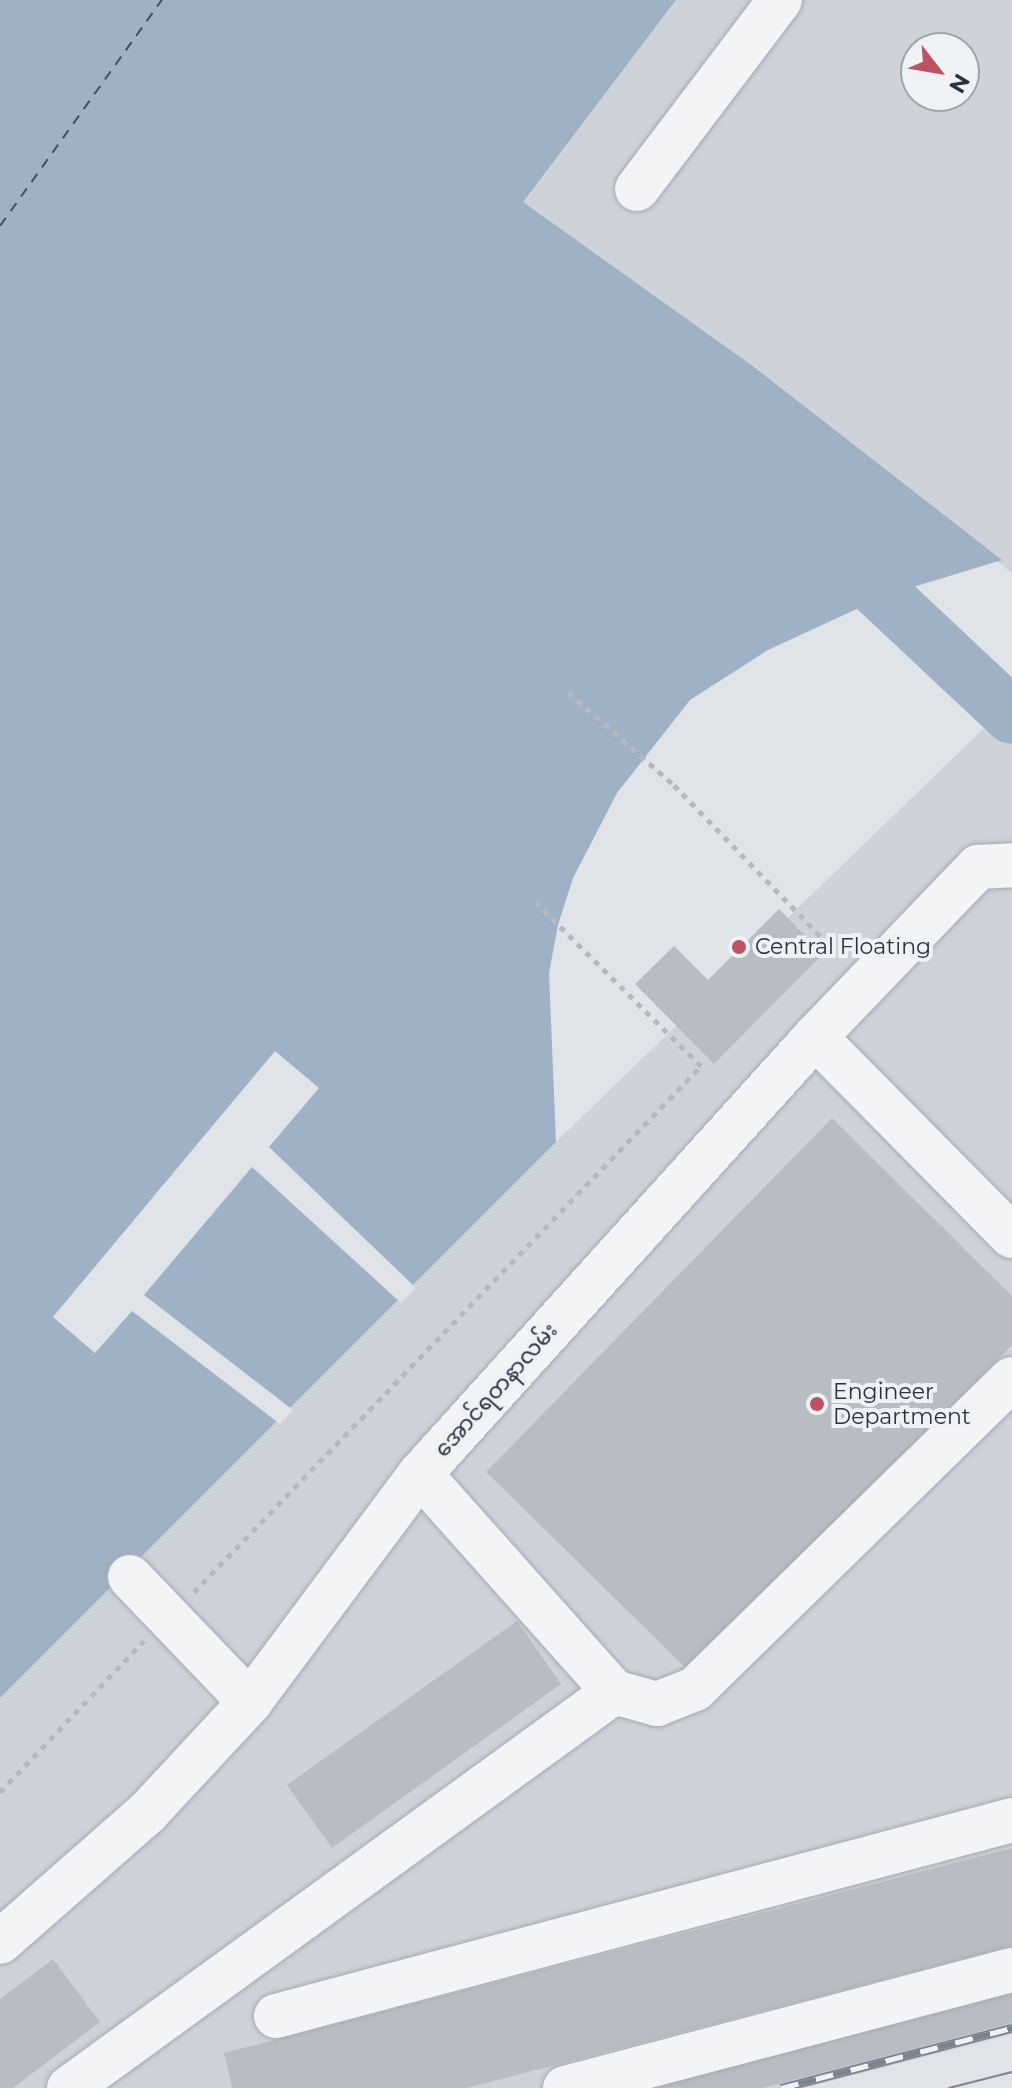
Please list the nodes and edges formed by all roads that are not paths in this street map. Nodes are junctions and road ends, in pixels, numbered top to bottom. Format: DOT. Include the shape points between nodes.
graph roads {
  1 [pos="780,0"];
  2 [pos="637,189"];
  3 [pos="1012,865"];
  4 [pos="815,1037"];
  5 [pos="1012,1236"];
  6 [pos="1012,1379"];
  7 [pos="420,1474"];
  8 [pos="130,1577"];
  9 [pos="614,1692"];
  10 [pos="250,1702"];
  11 [pos="1012,1820"];
  12 [pos="0,1942"];
  13 [pos="1012,1970"];
  14 [pos="276,2016"];
  15 [pos="69,2088"];
  16 [pos="565,2088"];
  1 -- 2 [label="street"];
  3 -- 4 [label="street, အောင်ရတနာလမ်း" via="978,867"];
  4 -- 5 [label="street"];
  4 -- 7 [label="street, အောင်ရတနာလမ်း"];
  6 -- 9 [label="street" via="695,1689 657,1704"];
  7 -- 9 [label="street"];
  7 -- 10 [label="street, အောင်ရတနာလမ်း"];
  8 -- 10 [label="street"];
  9 -- 15 [label="street"];
  10 -- 12 [label="street, အောင်ရတနာလမ်း" via="147,1813"];
  11 -- 14 [label="street"];
  13 -- 16 [label="street"];
}
